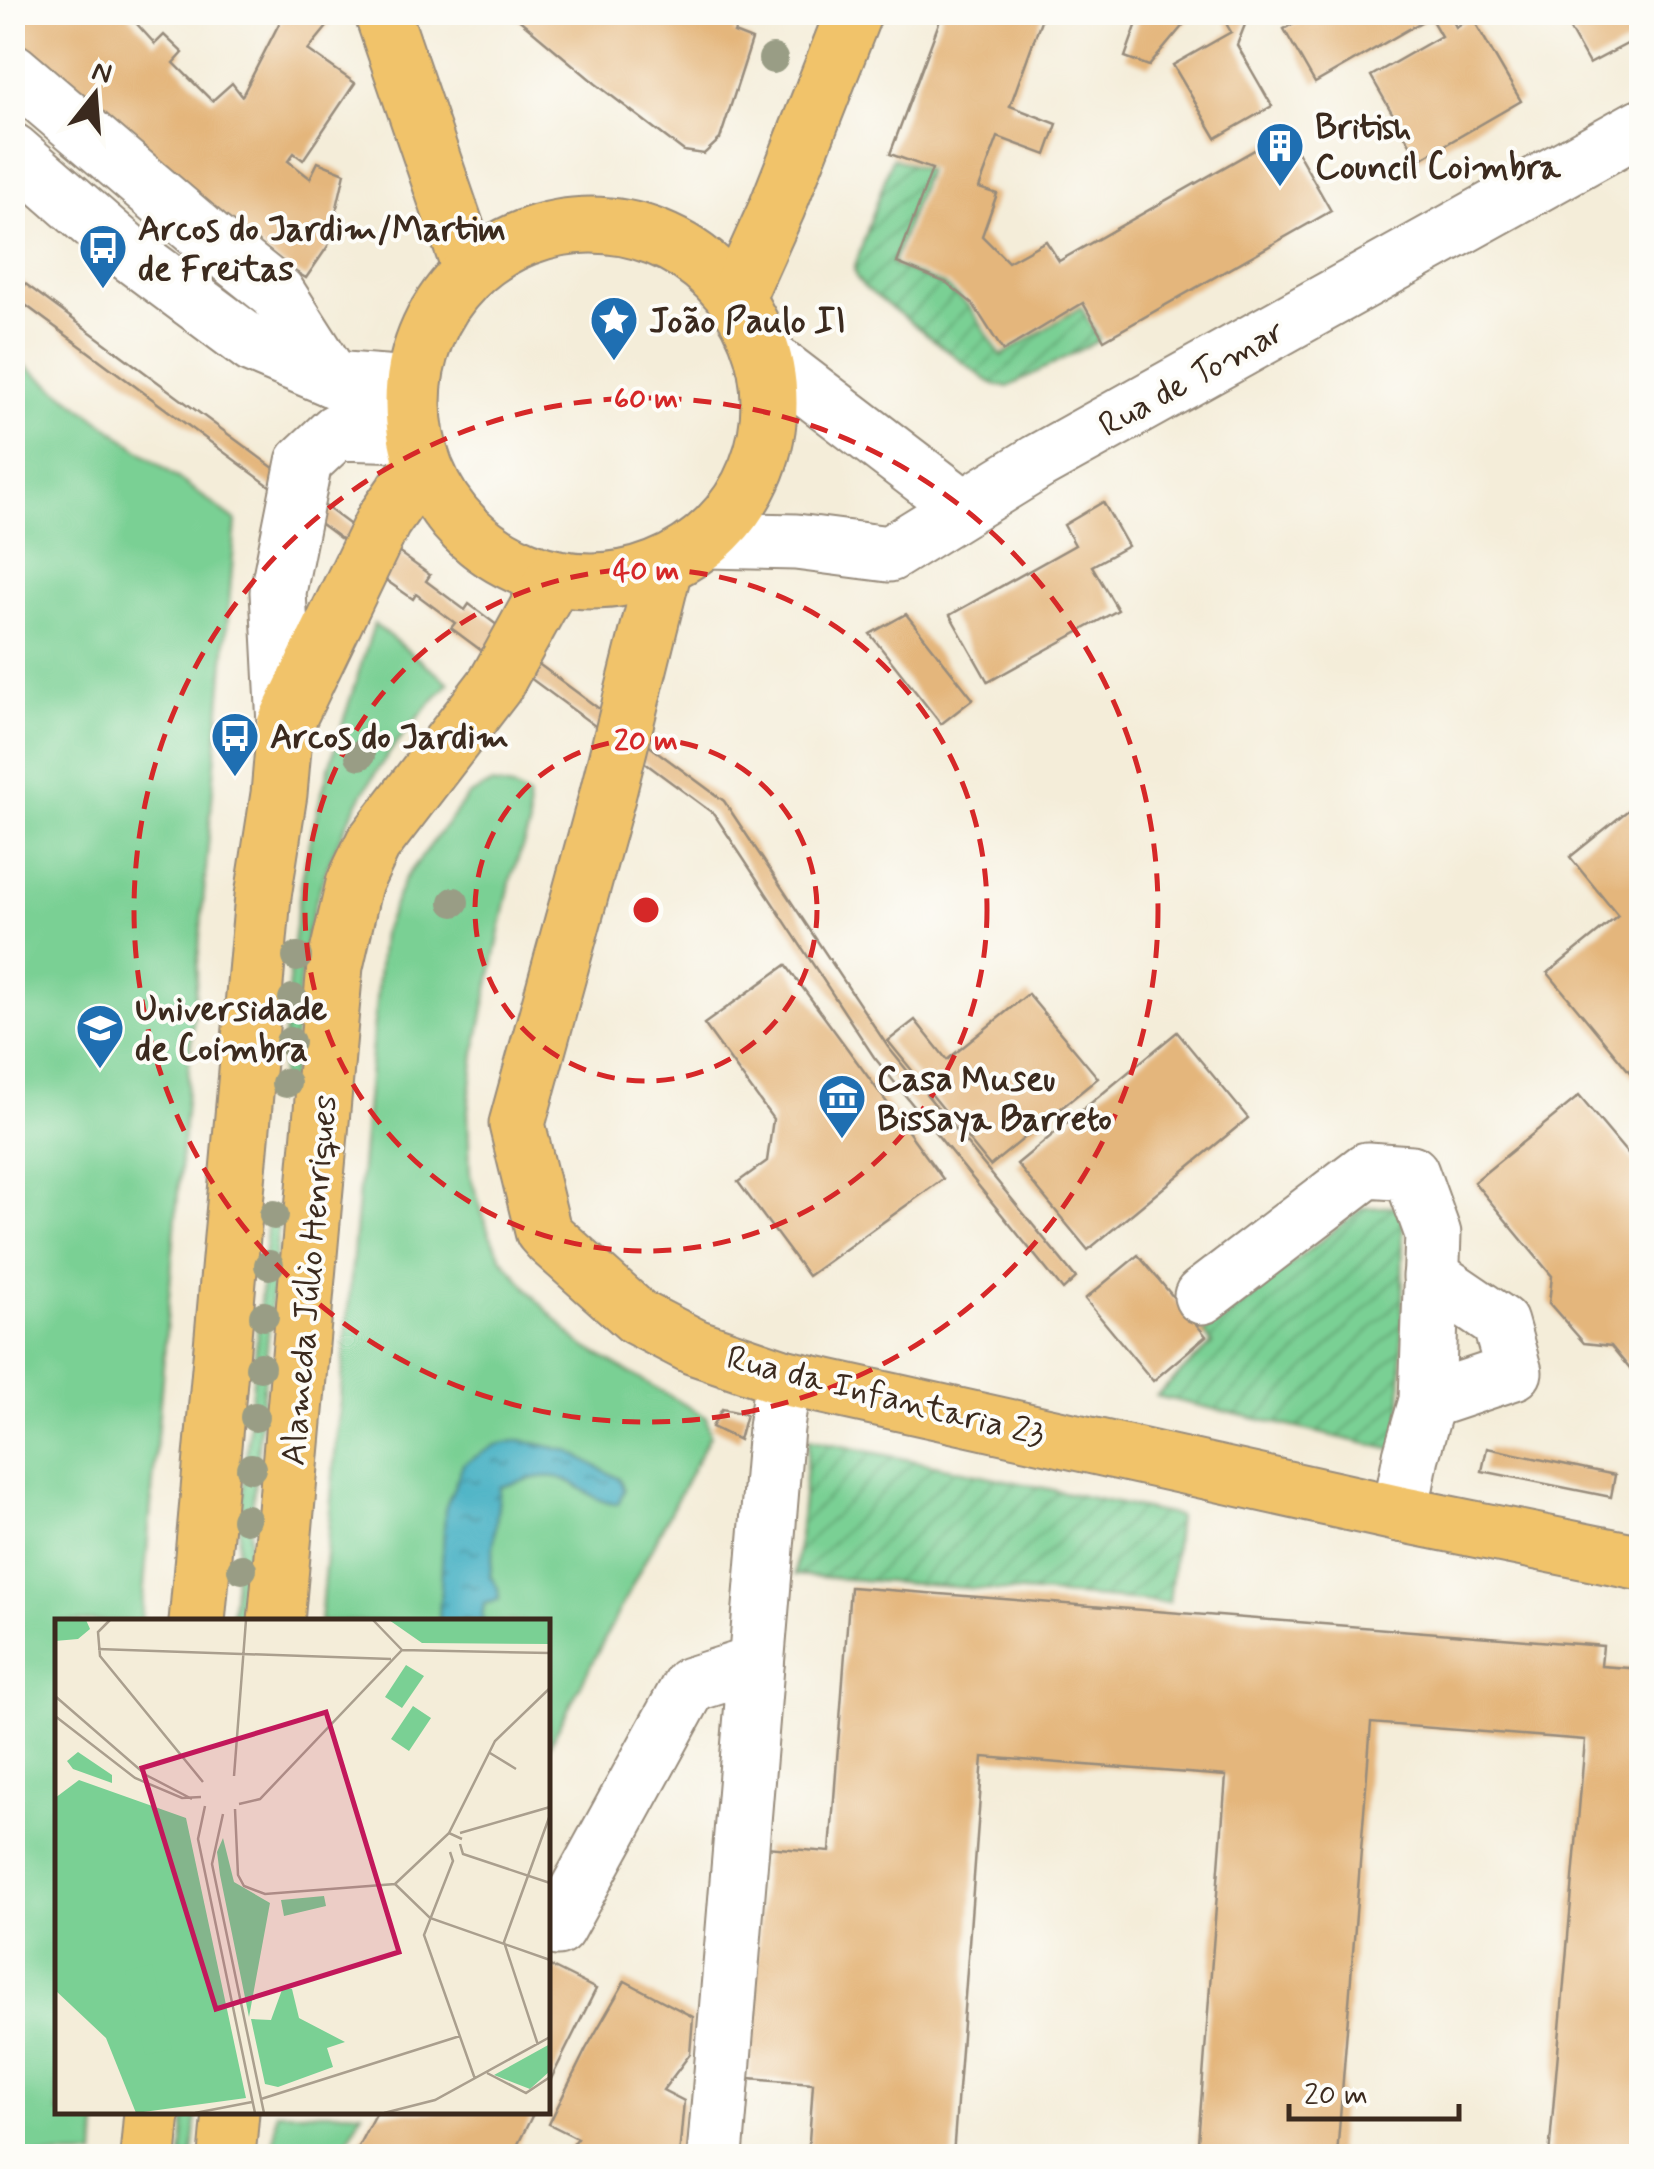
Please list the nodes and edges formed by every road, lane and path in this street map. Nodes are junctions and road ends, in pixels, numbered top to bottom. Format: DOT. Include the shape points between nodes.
graph roads {
  1 [pos="382,12"];
  2 [pos="854,12"];
  3 [pos="12,70"];
  4 [pos="1642,126"];
  5 [pos="12,151"];
  6 [pos="470,269"];
  7 [pos="736,299"];
  8 [pos="763,354"];
  9 [pos="332,378"];
  10 [pos="414,429"];
  11 [pos="963,507"];
  12 [pos="686,554"];
  13 [pos="553,580"];
  14 [pos="284,725"];
  15 [pos="1431,1276"];
  16 [pos="1202,1296"];
  17 [pos="783,1377"];
  18 [pos="1427,1401"];
  19 [pos="1400,1514"];
  20 [pos="1642,1563"];
  21 [pos="197,1619"];
  22 [pos="276,1619"];
  23 [pos="756,1664"];
  24 [pos="556,1928"];
  25 [pos="152,2114"];
  26 [pos="231,2114"];
  27 [pos="148,2156"];
  28 [pos="227,2156"];
  29 [pos="715,2156"];
  1 -- 6 [label="main road"];
  2 -- 7 [label="main road"];
  3 -- 9 [label="street" via="277,293"];
  4 -- 11 [label="street, Rua de Tomar"];
  5 -- 9 [label="street" via="130,253 254,346"];
  6 -- 7 [label="main road" via="511,242 558,227 608,225 657,237 700,262"];
  6 -- 10 [label="main road" via="440,303 420,342"];
  7 -- 8 [label="main road"];
  8 -- 11 [label="street"];
  8 -- 12 [label="main road" via="770,404 763,455 742,501"];
  9 -- 10 [label="street"];
  10 -- 13 [label="main road" via="456,512 500,549"];
  10 -- 14 [label="main road" via="383,521"];
  10 -- 14 [label="street" via="336,432 304,462 278,592"];
  11 -- 12 [label="street, Rua de Tomar" via="889,554 796,542"];
  12 -- 13 [label="main road" via="609,583"];
  12 -- 17 [label="main road, Rua da Infantaria 23" via="607,797 518,1124 543,1231 551,1240 637,1317 695,1347"];
  13 -- 22 [label="main road, Alameda Júlio Henriques" via="495,685 374,844 354,884 336,966"];
  14 -- 21 [label="main road"];
  15 -- 16 [label="street" via="1433,1234 1411,1173 1367,1170"];
  15 -- 18 [label="street"];
  15 -- 18 [label="street" via="1500,1323 1514,1372"];
  17 -- 19 [label="main road, Rua da Infantaria 23"];
  17 -- 23 [label="street"];
  18 -- 19 [label="street"];
  19 -- 20 [label="main road, Rua da Infantaria 23"];
  23 -- 24 [label="street" via="690,1685"];
  23 -- 29 [label="street"];
  25 -- 27 [label="main road"];
  26 -- 28 [label="main road"];
}
